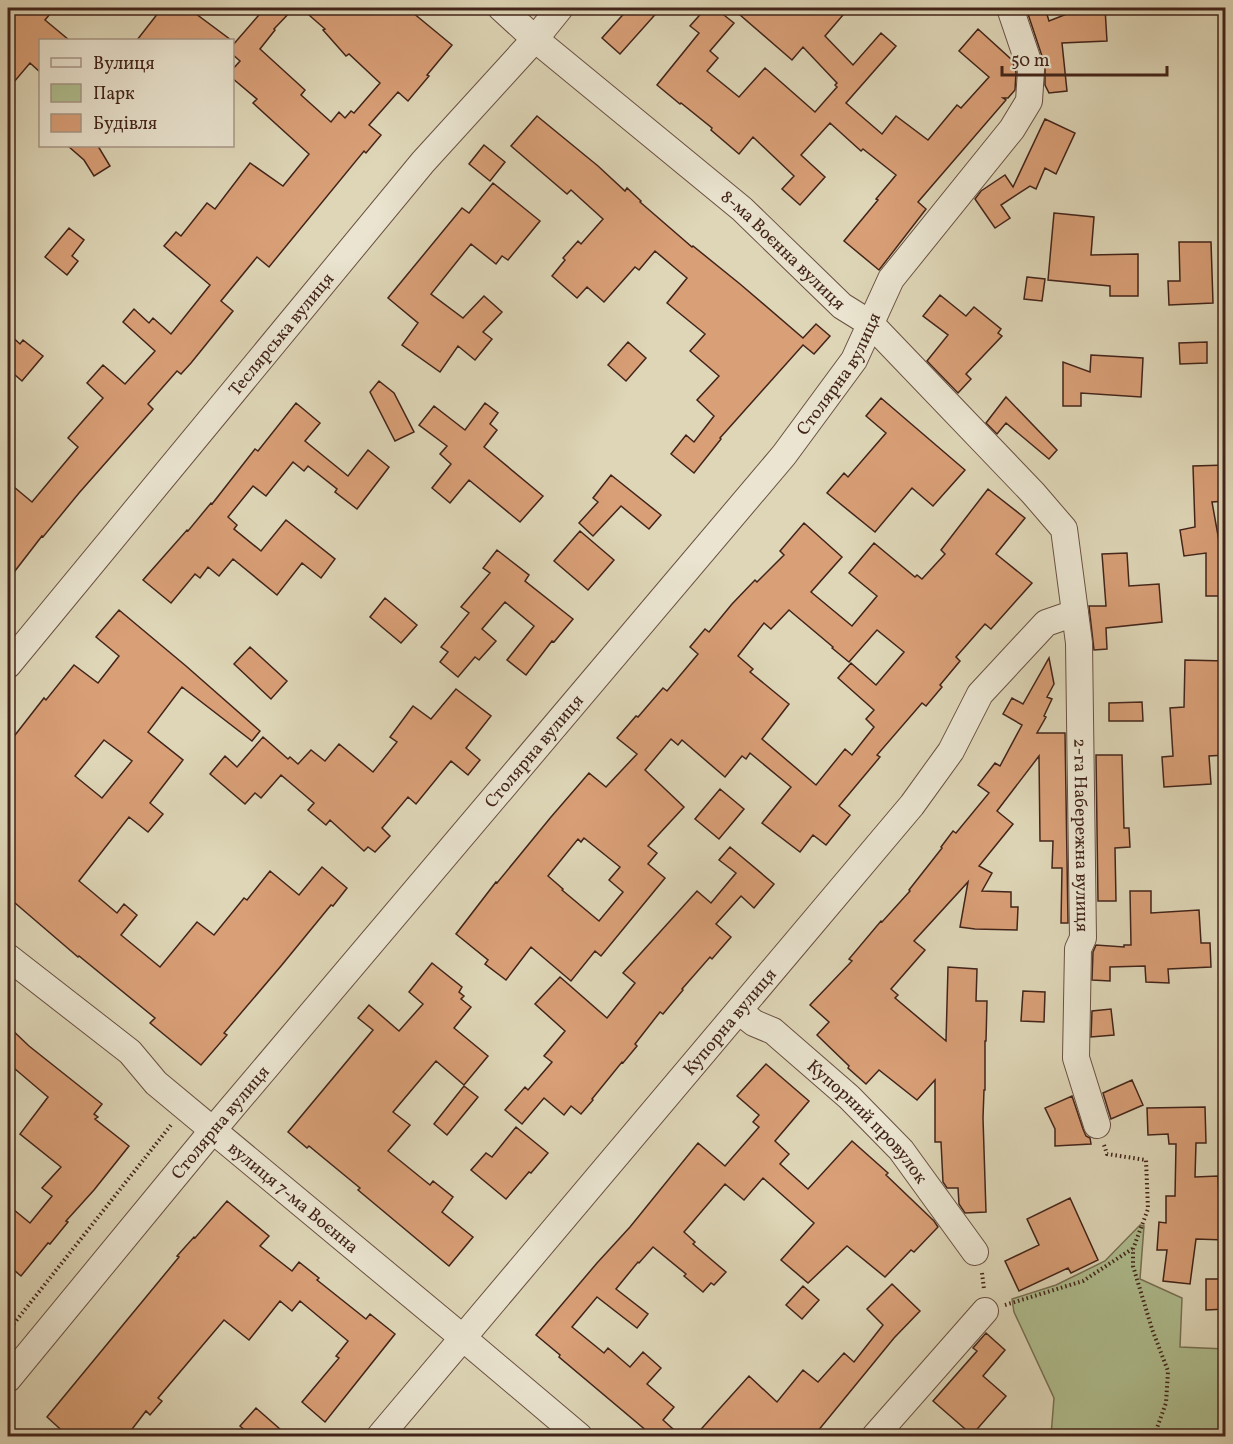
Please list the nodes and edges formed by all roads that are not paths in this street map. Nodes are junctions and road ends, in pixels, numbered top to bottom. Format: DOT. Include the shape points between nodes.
graph roads {
  1 [pos="501,8"];
  2 [pos="560,8"];
  3 [pos="1010,8"];
  4 [pos="536,39"];
  5 [pos="871,324"];
  6 [pos="1075,613"];
  7 [pos="8,665"];
  8 [pos="8,957"];
  9 [pos="739,1011"];
  10 [pos="1097,1125"];
  11 [pos="213,1130"];
  12 [pos="975,1252"];
  13 [pos="985,1311"];
  14 [pos="463,1338"];
  15 [pos="8,1379"];
  16 [pos="380,1437"];
  17 [pos="579,1437"];
  18 [pos="875,1437"];
  1 -- 4 [label="street, 8-ма Воєнна вулиця"];
  2 -- 4 [label="street, Теслярська вулиця"];
  3 -- 5 [label="street, Столярна вулиця" via="1031,70 1029,101 1012,129 891,279"];
  4 -- 5 [label="street, 8-ма Воєнна вулиця" via="742,208 842,306"];
  4 -- 7 [label="street, Теслярська вулиця" via="423,162"];
  5 -- 6 [label="street, 8-ма Воєнна вулиця" via="1064,529"];
  5 -- 11 [label="street, Столярна вулиця" via="854,360 784,455"];
  6 -- 9 [label="street, Купорна вулиця" via="1046,623 980,694 951,751 912,805"];
  6 -- 10 [label="street, 2-га Набережна вулиця" via="1083,938 1078,949 1076,1058"];
  8 -- 11 [label="street, вулиця 7-ма Воєнна" via="130,1052 156,1083"];
  9 -- 12 [label="street, Купорний провулок" via="773,1031 849,1097 901,1150"];
  9 -- 14 [label="street, Купорна вулиця"];
  11 -- 14 [label="street, вулиця 7-ма Воєнна"];
  11 -- 15 [label="street, Столярна вулиця"];
  13 -- 18 [label="street"];
  14 -- 16 [label="street, Купорна вулиця"];
  14 -- 17 [label="street, вулиця 7-ма Воєнна"];
}
